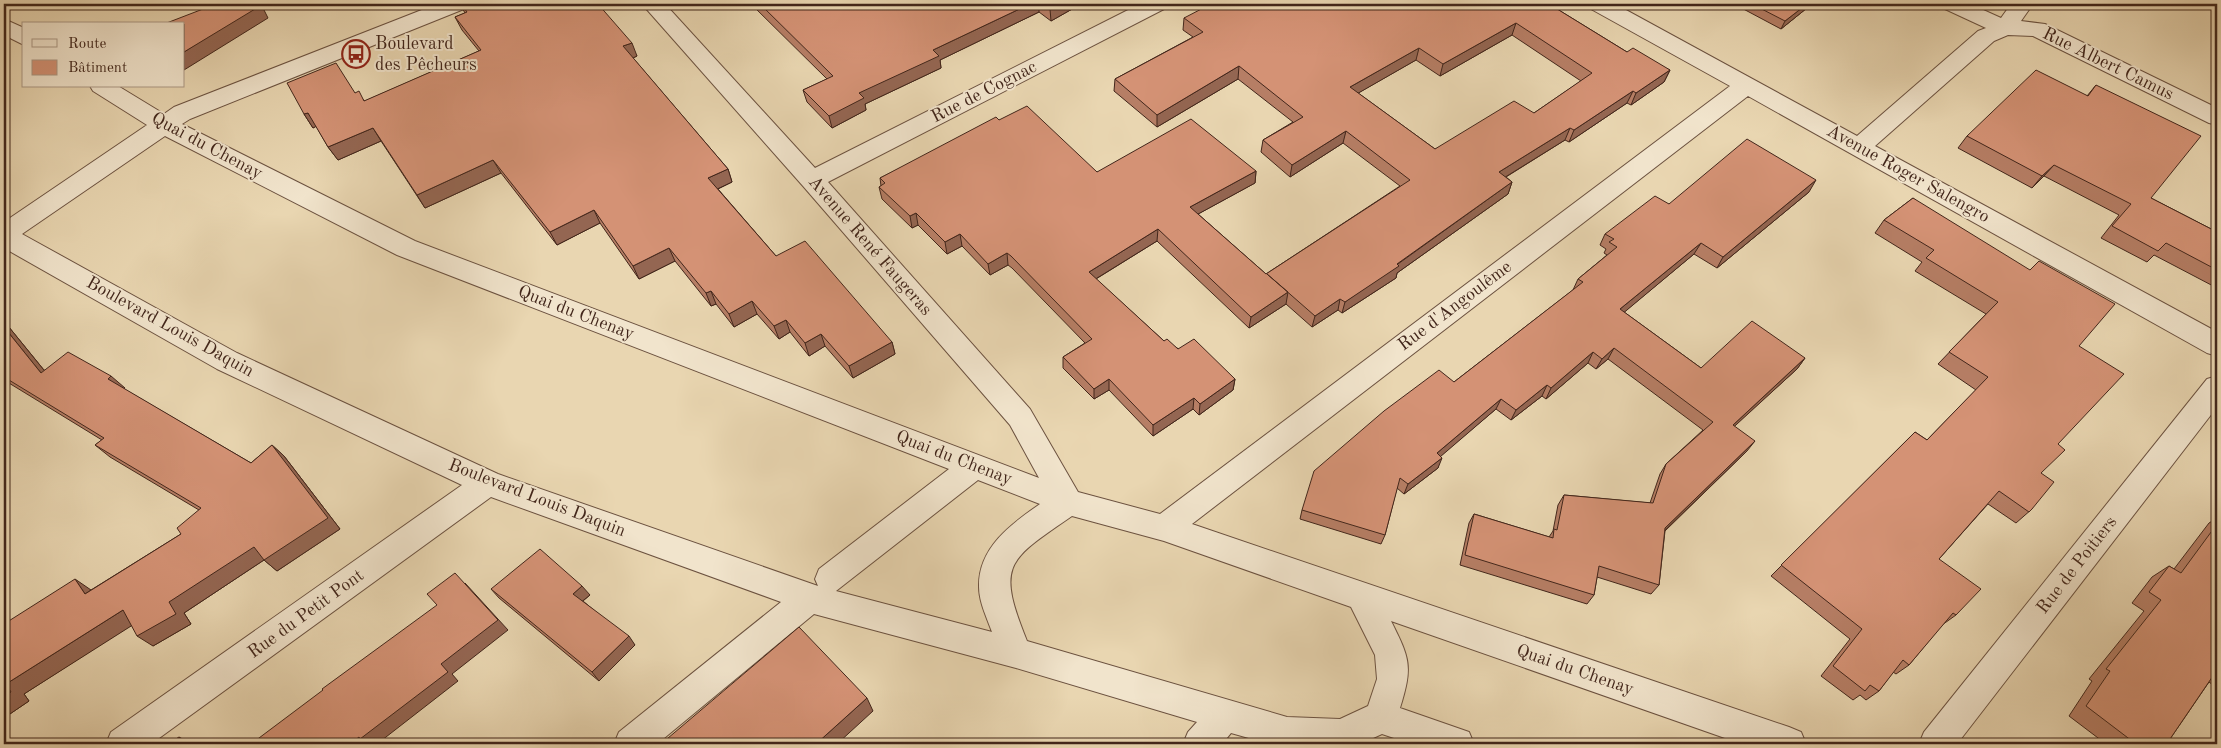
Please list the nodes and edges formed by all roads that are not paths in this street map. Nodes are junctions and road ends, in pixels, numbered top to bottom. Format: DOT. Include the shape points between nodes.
graph roads {
  1 [pos="456,4"];
  2 [pos="654,4"];
  3 [pos="1156,4"];
  4 [pos="1599,4"];
  5 [pos="1952,4"];
  6 [pos="2022,4"];
  7 [pos="4,26"];
  8 [pos="2005,28"];
  9 [pos="22,37"];
  10 [pos="1747,85"];
  11 [pos="104,88"];
  12 [pos="2217,117"];
  13 [pos="164,125"];
  14 [pos="1858,147"];
  15 [pos="812,180"];
  16 [pos="4,235"];
  17 [pos="2217,345"];
  18 [pos="2217,386"];
  19 [pos="975,466"];
  20 [pos="488,483"];
  21 [pos="1068,502"];
  22 [pos="1164,528"];
  23 [pos="820,588"];
  24 [pos="1362,596"];
  25 [pos="1016,653"];
  26 [pos="1226,714"];
  27 [pos="1381,717"];
  28 [pos="1343,740"];
  29 [pos="123,744"];
  30 [pos="631,744"];
  31 [pos="1200,744"];
  32 [pos="1457,744"];
  33 [pos="1788,744"];
  34 [pos="1936,744"];
  1 -- 13 [label="street" via="182,114"];
  2 -- 15 [label="street, Avenue René Faugeras"];
  3 -- 15 [label="street, Rue de Cognac"];
  4 -- 10 [label="street, Avenue Roger Salengro"];
  5 -- 8 [label="street"];
  6 -- 8 [label="street"];
  7 -- 9 [label="street"];
  8 -- 12 [label="street, Rue Albert Camus" via="2037,29"];
  8 -- 14 [label="street, Rue Albert Camus" via="1986,36"];
  10 -- 14 [label="street, Avenue Roger Salengro"];
  10 -- 22 [label="street, Rue d'Angoulême"];
  11 -- 13 [label="street, Quai du Chenay"];
  13 -- 16 [label="street"];
  13 -- 19 [label="street, Quai du Chenay" via="406,248"];
  14 -- 17 [label="street, Avenue Roger Salengro"];
  15 -- 21 [label="street, Avenue René Faugeras" via="1020,417"];
  16 -- 20 [label="street, Boulevard Louis Daquin" via="227,361"];
  18 -- 34 [label="street, Rue de Poitiers"];
  19 -- 21 [label="street, Quai du Chenay"];
  19 -- 23 [label="street"];
  20 -- 23 [label="street, Boulevard Louis Daquin"];
  20 -- 29 [label="street, Rue du Petit Pont"];
  21 -- 22 [label="street, Quai du Chenay"];
  21 -- 25 [label="street" via="1010,544 998,562 994,588"];
  22 -- 24 [label="street, Quai du Chenay"];
  23 -- 25 [label="street, Boulevard Louis Daquin"];
  23 -- 30 [label="street"];
  24 -- 27 [label="street" via="1391,654 1393,679"];
  24 -- 33 [label="street, Quai du Chenay"];
  25 -- 26 [label="street, Boulevard Louis Daquin"];
  26 -- 28 [label="street, Boulevard Louis Daquin" via="1288,732"];
  26 -- 31 [label="street"];
  27 -- 28 [label="street"];
  27 -- 32 [label="street"];
}
